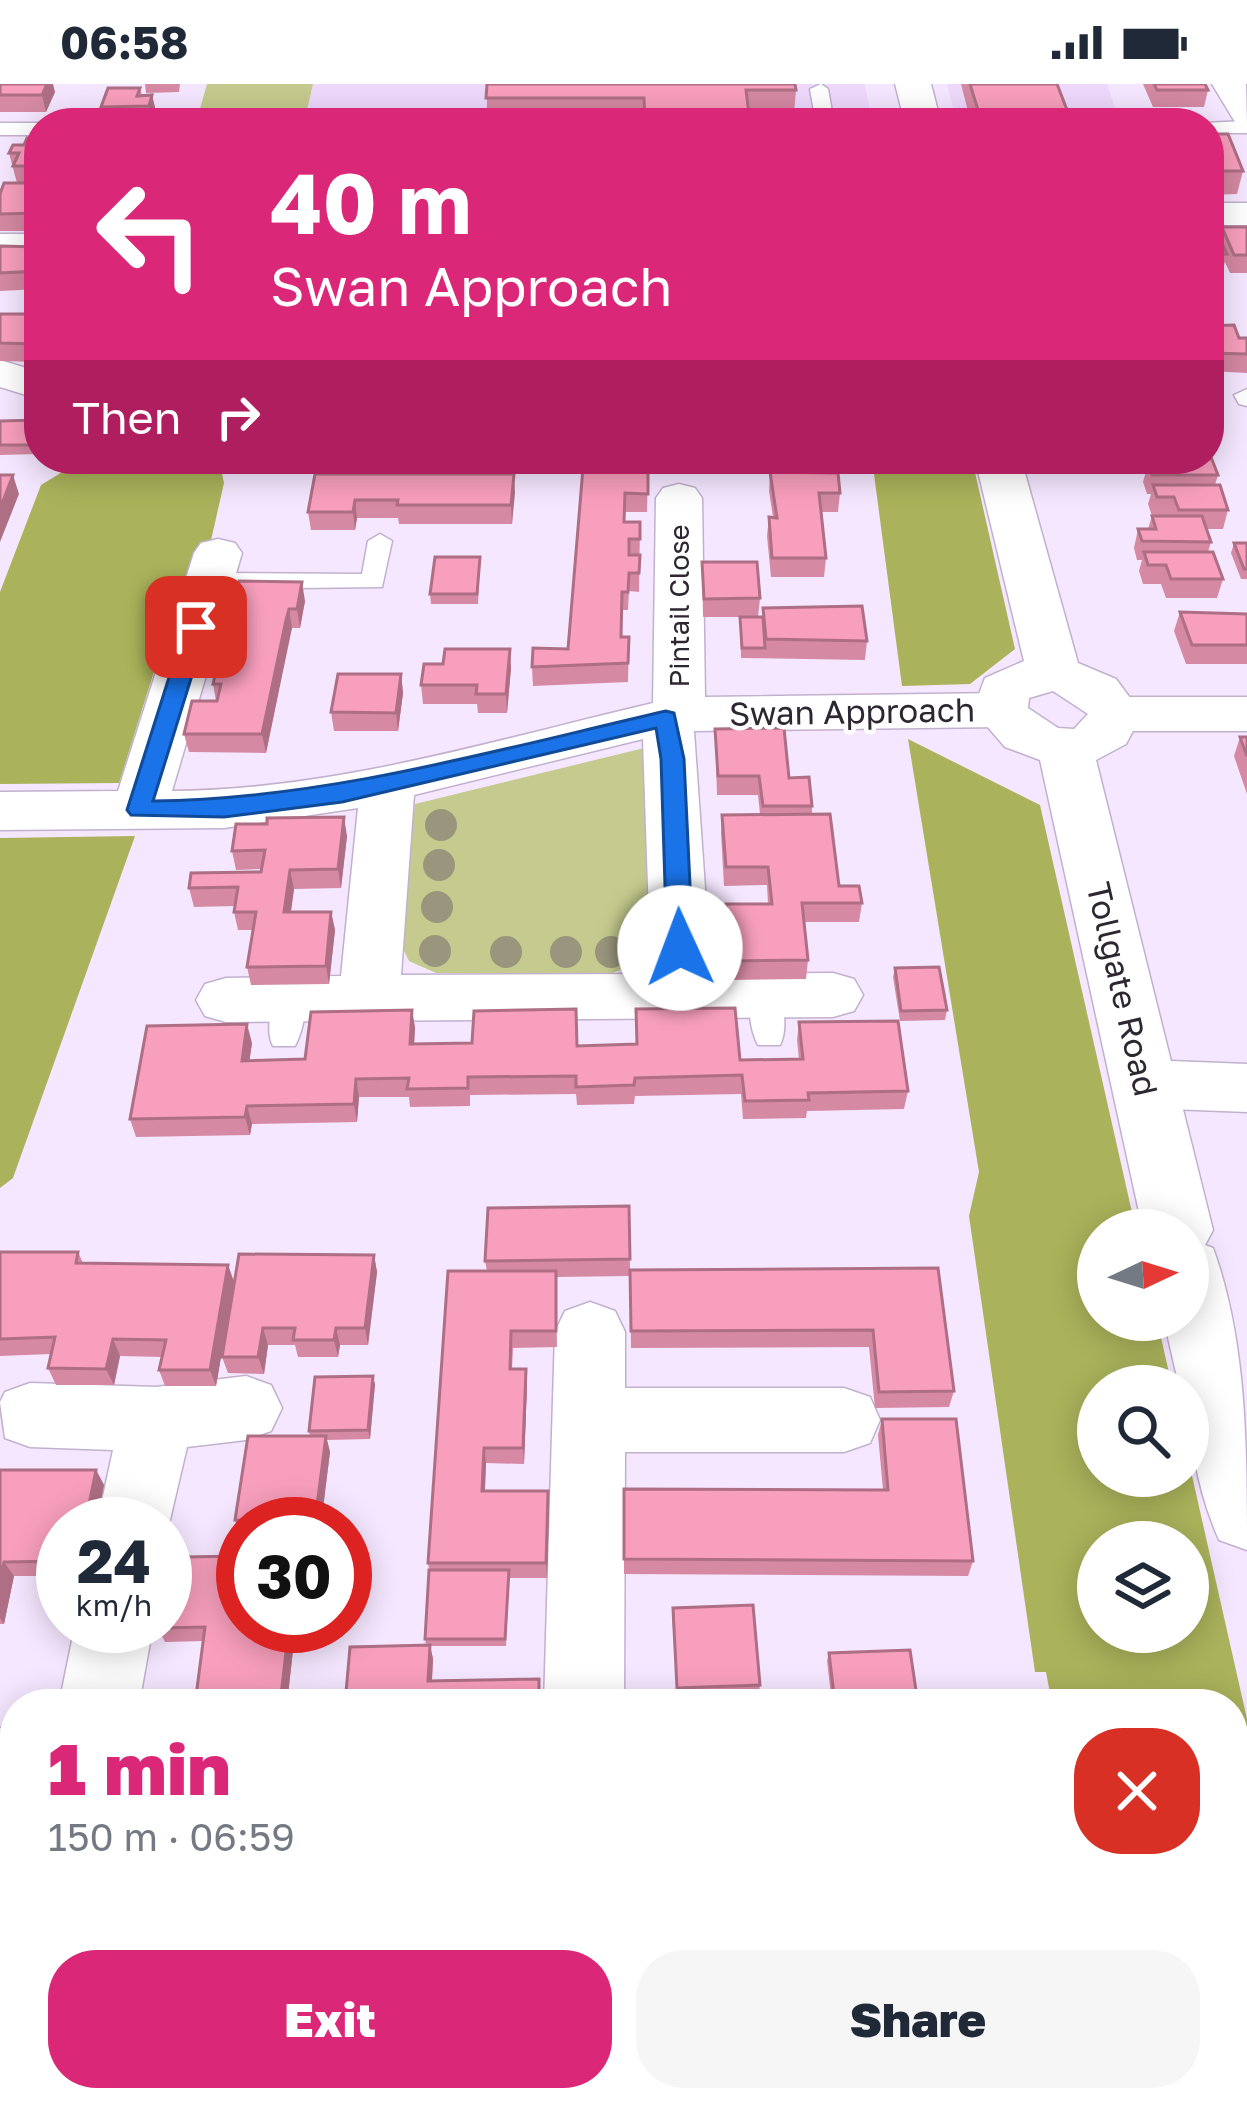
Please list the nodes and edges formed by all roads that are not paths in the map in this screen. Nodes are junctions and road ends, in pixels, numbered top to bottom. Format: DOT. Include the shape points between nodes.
graph roads {
  1 [pos="1229,84"];
  2 [pos="819,89"];
  3 [pos="822,108"];
  4 [pos="1247,115"];
  5 [pos="1002,474"];
  6 [pos="679,499"];
  7 [pos="380,541"];
  8 [pos="214,567"];
  9 [pos="1054,674"];
  10 [pos="1000,710"];
  11 [pos="1247,714"];
  12 [pos="672,716"];
  13 [pos="1090,731"];
  14 [pos="388,784"];
  15 [pos="139,810"];
  16 [pos="0,811"];
  17 [pos="833,995"];
  18 [pos="682,996"];
  19 [pos="369,998"];
  20 [pos="226,1000"];
  21 [pos="1146,1084"];
  22 [pos="1247,1088"];
  23 [pos="1173,1209"];
  24 [pos="1209,1321"];
  25 [pos="590,1332"];
  26 [pos="1231,1376"];
  27 [pos="246,1408"];
  28 [pos="30,1415"];
  29 [pos="156,1419"];
  30 [pos="587,1420"];
  31 [pos="844,1420"];
  32 [pos="140,1497"];
  33 [pos="1247,1514"];
  34 [pos="109,1653"];
  35 [pos="102,1689"];
  36 [pos="584,1689"];
  1 -- 4 [label="street"];
  2 -- 3 [label="lane"];
  5 -- 9 [label="street"];
  6 -- 12 [label="street, Pintail Close"];
  7 -- 8 [label="lane" via="373,582"];
  8 -- 15 [label="street"];
  9 -- 10 [label="street" via="1004,690"];
  9 -- 13 [label="street" via="1105,695"];
  10 -- 12 [label="street, Swan Approach"];
  10 -- 13 [label="street" via="1010,728 1034,742"];
  11 -- 13 [label="street"];
  12 -- 14 [label="street, Swan Approach"];
  12 -- 18 [label="street, Pintail Close"];
  13 -- 21 [label="street, Tollgate Road"];
  14 -- 15 [label="street, Swan Approach" via="224,808"];
  14 -- 19 [label="street"];
  15 -- 16 [label="street, Swan Approach"];
  17 -- 18 [label="street" via="767,1016"];
  18 -- 19 [label="street"];
  19 -- 20 [label="street" via="287,1018"];
  21 -- 22 [label="street"];
  21 -- 23 [label="street, Tollgate Road"];
  24 -- 26 [label="street"];
  25 -- 30 [label="street"];
  26 -- 33 [label="street"];
  27 -- 29 [label="street"];
  28 -- 29 [label="street"];
  29 -- 32 [label="street"];
  30 -- 31 [label="street"];
  30 -- 36 [label="street"];
  34 -- 35 [label="street"];
}
